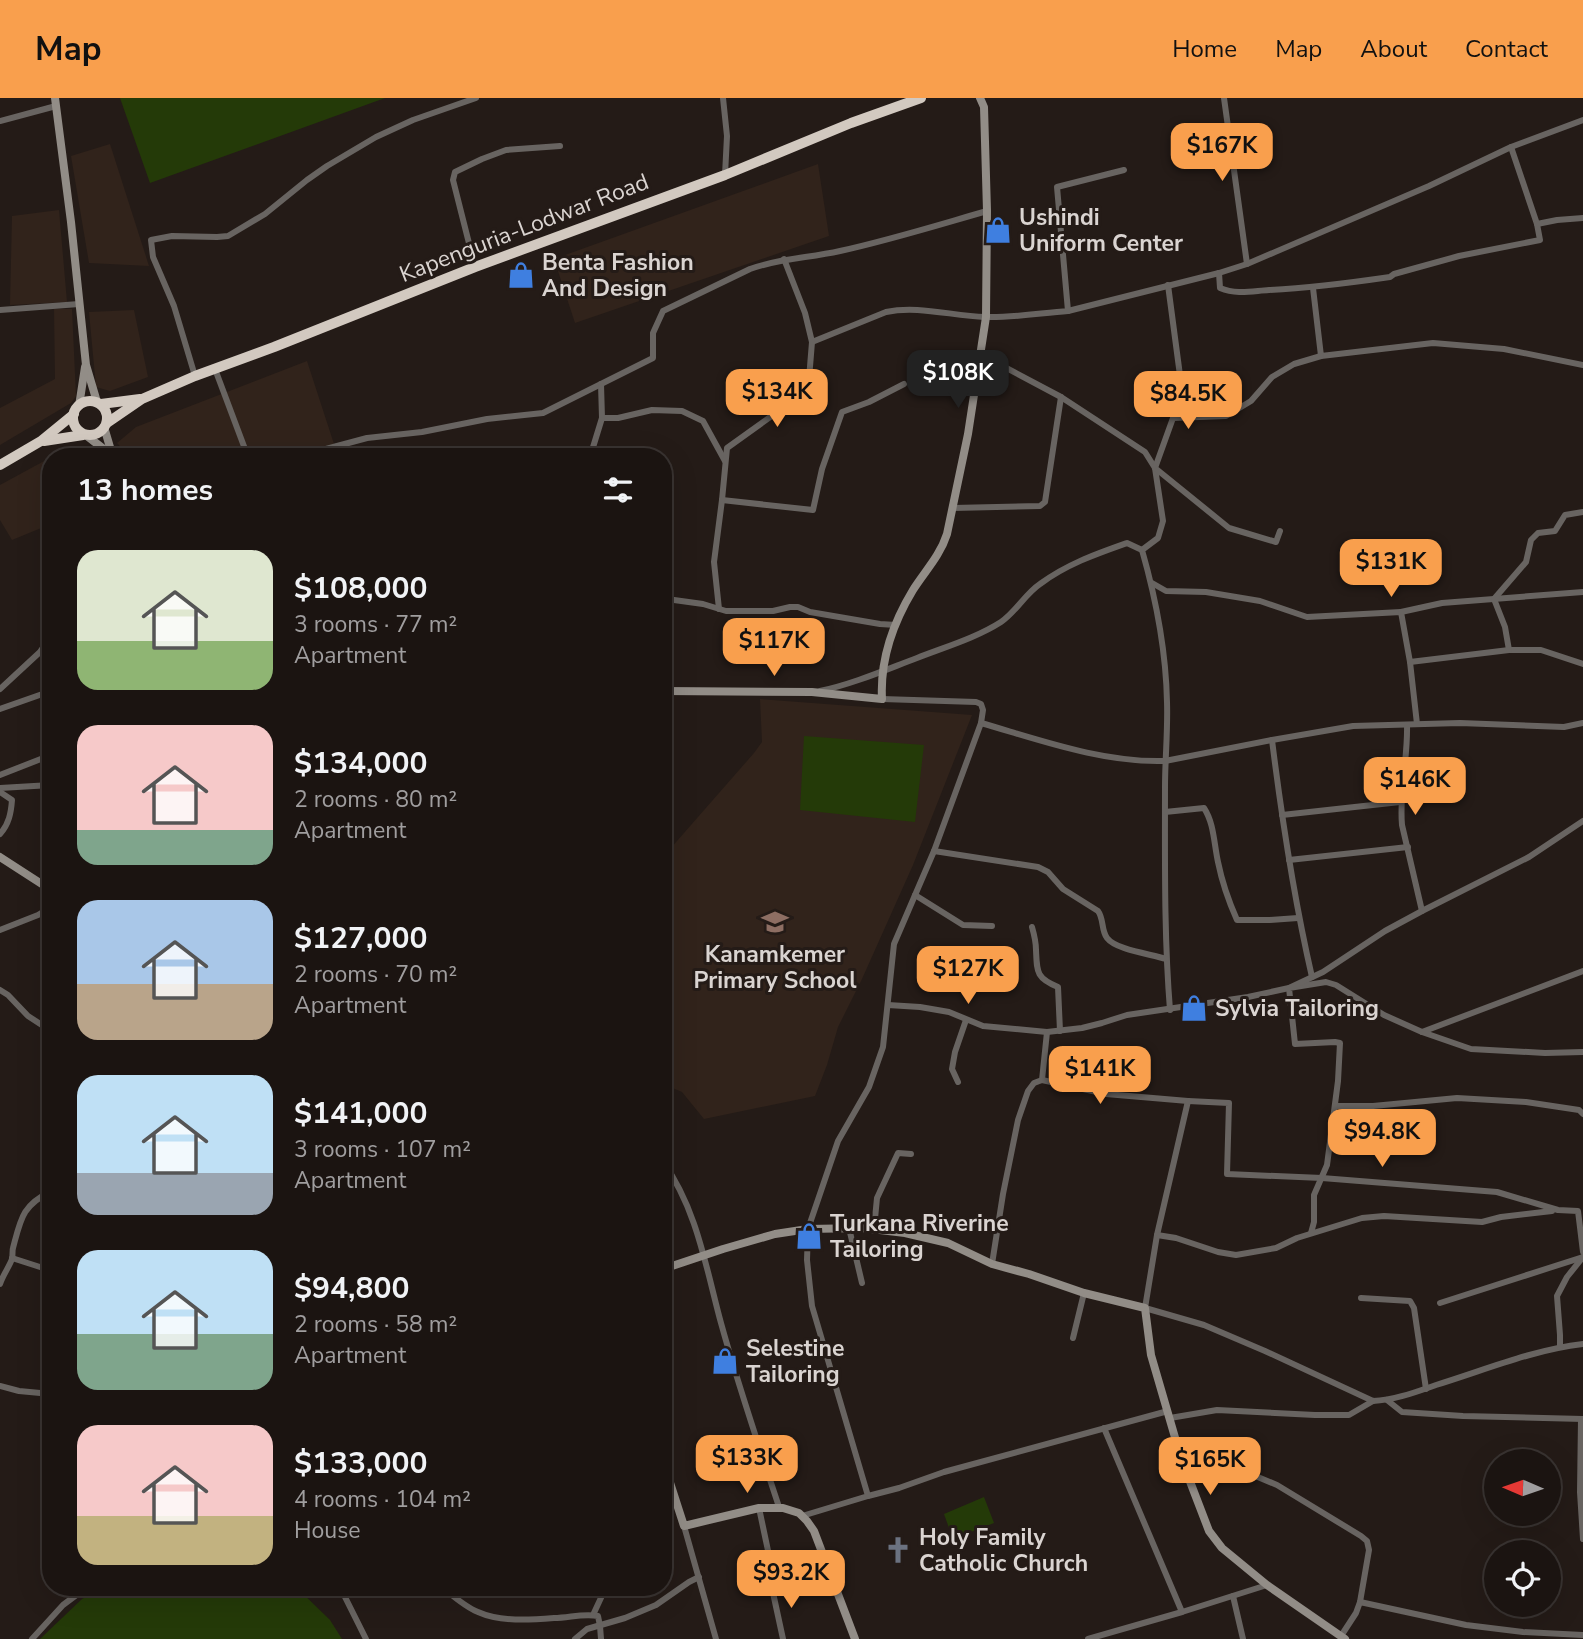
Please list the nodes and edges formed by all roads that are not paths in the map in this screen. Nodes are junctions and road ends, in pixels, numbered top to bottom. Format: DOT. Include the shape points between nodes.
graph roads {
  1 [pos="476,98"];
  2 [pos="723,98"];
  3 [pos="921,98"];
  4 [pos="980,98"];
  5 [pos="1224,98"];
  6 [pos="56,102"];
  7 [pos="1583,120"];
  8 [pos="0,121"];
  9 [pos="560,146"];
  10 [pos="1511,147"];
  11 [pos="1124,170"];
  12 [pos="725,174"];
  13 [pos="987,211"];
  14 [pos="1583,218"];
  15 [pos="1537,224"];
  16 [pos="785,259"];
  17 [pos="1247,264"];
  18 [pos="475,267"];
  19 [pos="1219,273"];
  20 [pos="1168,285"];
  21 [pos="1313,288"];
  22 [pos="79,304"];
  23 [pos="0,310"];
  24 [pos="1068,311"];
  25 [pos="986,317"];
  26 [pos="812,342"];
  27 [pos="982,355"];
  28 [pos="1321,356"];
  29 [pos="86,365"];
  30 [pos="1583,365"];
  31 [pos="215,369"];
  32 [pos="195,376"];
  33 [pos="601,384"];
  34 [pos="904,384"];
  35 [pos="1060,397"];
  36 [pos="142,399"];
  37 [pos="99,403"];
  38 [pos="76,410"];
  39 [pos="602,418"];
  40 [pos="1173,418"];
  41 [pos="106,425"];
  42 [pos="85,435"];
  43 [pos="41,441"];
  44 [pos="103,448"];
  45 [pos="111,448"];
  46 [pos="245,448"];
  47 [pos="330,448"];
  48 [pos="593,448"];
  49 [pos="726,463"];
  50 [pos="0,466"];
  51 [pos="1155,468"];
  52 [pos="722,500"];
  53 [pos="954,508"];
  54 [pos="1583,512"];
  55 [pos="1280,531"];
  56 [pos="1142,550"];
  57 [pos="1152,583"];
  58 [pos="1583,592"];
  59 [pos="1494,599"];
  60 [pos="672,600"];
  61 [pos="719,609"];
  62 [pos="1401,612"];
  63 [pos="896,625"];
  64 [pos="42,649"];
  65 [pos="1510,650"];
  66 [pos="1410,662"];
  67 [pos="1583,663"];
  68 [pos="882,671"];
  69 [pos="0,689"];
  70 [pos="672,691"];
  71 [pos="813,692"];
  72 [pos="42,694"];
  73 [pos="882,699"];
  74 [pos="0,709"];
  75 [pos="981,723"];
  76 [pos="1583,723"];
  77 [pos="1418,724"];
  78 [pos="1407,725"];
  79 [pos="1272,740"];
  80 [pos="42,759"];
  81 [pos="1165,761"];
  82 [pos="0,775"];
  83 [pos="42,786"];
  84 [pos="0,790"];
  85 [pos="1401,802"];
  86 [pos="1165,812"];
  87 [pos="1282,815"];
  88 [pos="1583,821"];
  89 [pos="0,834"];
  90 [pos="1408,846"];
  91 [pos="934,851"];
  92 [pos="0,857"];
  93 [pos="1289,860"];
  94 [pos="42,884"];
  95 [pos="915,895"];
  96 [pos="1422,911"];
  97 [pos="42,913"];
  98 [pos="1298,918"];
  99 [pos="992,926"];
  100 [pos="1032,927"];
  101 [pos="0,930"];
  102 [pos="1166,958"];
  103 [pos="1583,971"];
  104 [pos="1312,977"];
  105 [pos="1289,988"];
  106 [pos="0,990"];
  107 [pos="888,1005"];
  108 [pos="1170,1010"];
  109 [pos="966,1020"];
  110 [pos="42,1025"];
  111 [pos="1059,1031"];
  112 [pos="1047,1032"];
  113 [pos="1422,1032"];
  114 [pos="1583,1052"];
  115 [pos="1042,1080"];
  116 [pos="957,1082"];
  117 [pos="1188,1101"];
  118 [pos="1335,1106"];
  119 [pos="1583,1114"];
  120 [pos="911,1154"];
  121 [pos="672,1175"];
  122 [pos="1321,1178"];
  123 [pos="42,1196"];
  124 [pos="1558,1210"];
  125 [pos="849,1227"];
  126 [pos="807,1229"];
  127 [pos="874,1229"];
  128 [pos="1311,1233"];
  129 [pos="1157,1235"];
  130 [pos="703,1255"];
  131 [pos="1583,1256"];
  132 [pos="12,1258"];
  133 [pos="992,1264"];
  134 [pos="672,1266"];
  135 [pos="42,1267"];
  136 [pos="862,1283"];
  137 [pos="0,1284"];
  138 [pos="1084,1293"];
  139 [pos="1361,1298"];
  140 [pos="1440,1303"];
  141 [pos="1145,1308"];
  142 [pos="1073,1338"];
  143 [pos="1583,1344"];
  144 [pos="1560,1347"];
  145 [pos="0,1386"];
  146 [pos="1426,1389"];
  147 [pos="42,1393"];
  148 [pos="1387,1400"];
  149 [pos="1373,1401"];
  150 [pos="1169,1415"];
  151 [pos="1582,1419"];
  152 [pos="1104,1428"];
  153 [pos="1181,1458"];
  154 [pos="672,1489"];
  155 [pos="868,1496"];
  156 [pos="779,1507"];
  157 [pos="759,1508"];
  158 [pos="802,1516"];
  159 [pos="684,1526"];
  160 [pos="1583,1539"];
  161 [pos="699,1577"];
  162 [pos="1267,1585"];
  163 [pos="672,1594"];
  164 [pos="75,1596"];
  165 [pos="344,1596"];
  166 [pos="454,1596"];
  167 [pos="602,1596"];
  168 [pos="669,1596"];
  169 [pos="1233,1596"];
  170 [pos="1360,1602"];
  171 [pos="1182,1612"];
  172 [pos="593,1615"];
  173 [pos="600,1626"];
  174 [pos="1583,1635"];
  175 [pos="1343,1637"];
  176 [pos="32,1639"];
  177 [pos="366,1639"];
  178 [pos="575,1639"];
  179 [pos="601,1639"];
  180 [pos="716,1639"];
  181 [pos="783,1639"];
  182 [pos="855,1639"];
  183 [pos="1088,1639"];
  184 [pos="1243,1639"];
  1 -- 32 [label="street" via="376,137 228,236 150,240"];
  2 -- 12 [label="street"];
  3 -- 12 [label="highway, Kapenguria-Lodwar Road"];
  4 -- 13 [label="street"];
  5 -- 17 [label="street"];
  6 -- 8 [label="street"];
  6 -- 22 [label="street"];
  7 -- 10 [label="street"];
  9 -- 18 [label="street" via="506,150 455,172 453,180"];
  10 -- 15 [label="street"];
  10 -- 17 [label="street"];
  11 -- 24 [label="street" via="1057,187"];
  12 -- 18 [label="highway, Kapenguria-Lodwar Road"];
  13 -- 16 [label="street" via="857,247"];
  13 -- 25 [label="street"];
  14 -- 15 [label="street"];
  15 -- 21 [label="street" via="1540,240 1459,256 1390,277"];
  16 -- 26 [label="street"];
  16 -- 33 [label="street" via="750,270 663,311 653,333 653,358"];
  17 -- 19 [label="street"];
  18 -- 31 [label="highway, Kapenguria-Lodwar Road"];
  19 -- 20 [label="street"];
  19 -- 21 [label="street" via="1220,288 1229,292"];
  20 -- 24 [label="street"];
  20 -- 40 [label="street" via="1181,383"];
  21 -- 28 [label="street"];
  22 -- 23 [label="street"];
  22 -- 29 [label="street"];
  24 -- 25 [label="street"];
  25 -- 26 [label="street" via="896,310"];
  25 -- 27 [label="street"];
  26 -- 49 [label="street" via="806,385 787,405 727,448"];
  27 -- 35 [label="street"];
  27 -- 53 [label="street"];
  28 -- 30 [label="street" via="1433,343 1504,349"];
  28 -- 40 [label="street" via="1272,377 1251,401 1226,416"];
  29 -- 37 [label="street"];
  29 -- 38 [label="street"];
  31 -- 32 [label="highway, Kapenguria-Lodwar Road"];
  31 -- 46 [label="street"];
  32 -- 36 [label="highway, Kapenguria-Lodwar Road"];
  33 -- 39 [label="street"];
  33 -- 47 [label="street" via="543,413 367,438"];
  34 -- 52 [label="street" via="842,412 813,510"];
  35 -- 51 [label="street" via="1145,452"];
  35 -- 53 [label="street" via="1045,502 1040,506"];
  36 -- 37 [label="highway, Kapenguria-Lodwar Road"];
  36 -- 41 [label="highway, Kapenguria-Lodwar Road"];
  37 -- 38 [label="highway" via="85,402"];
  37 -- 41 [label="highway" via="107,409"];
  38 -- 42 [label="highway" via="75,427"];
  38 -- 43 [label="highway"];
  39 -- 48 [label="street"];
  39 -- 49 [label="street" via="652,410 682,411 703,421"];
  40 -- 51 [label="street"];
  41 -- 42 [label="highway" via="97,434"];
  41 -- 45 [label="street"];
  42 -- 43 [label="highway"];
  42 -- 44 [label="street"];
  43 -- 50 [label="highway"];
  49 -- 52 [label="street"];
  51 -- 55 [label="street" via="1229,528 1276,542"];
  51 -- 56 [label="street" via="1163,521 1158,538"];
  52 -- 61 [label="street" via="714,562"];
  53 -- 63 [label="street" via="943,547"];
  54 -- 59 [label="street" via="1565,515 1555,531 1538,533 1531,540 1526,562"];
  56 -- 57 [label="street"];
  56 -- 68 [label="street" via="1127,543 1078,560 1038,585 1004,620"];
  57 -- 62 [label="street" via="1166,591 1260,601 1307,617"];
  57 -- 81 [label="street" via="1166,689"];
  58 -- 59 [label="street"];
  59 -- 62 [label="street"];
  59 -- 65 [label="street"];
  60 -- 61 [label="street"];
  61 -- 63 [label="street" via="799,607"];
  62 -- 66 [label="street"];
  63 -- 68 [label="street"];
  64 -- 69 [label="street"];
  65 -- 66 [label="street"];
  65 -- 67 [label="street" via="1541,650"];
  66 -- 77 [label="street"];
  68 -- 71 [label="street"];
  68 -- 73 [label="street"];
  70 -- 71 [label="street"];
  71 -- 73 [label="street"];
  72 -- 74 [label="street"];
  73 -- 75 [label="street" via="976,702 983,710"];
  75 -- 81 [label="street" via="1117,759"];
  75 -- 91 [label="street"];
  76 -- 77 [label="street" via="1564,727"];
  77 -- 78 [label="street"];
  78 -- 79 [label="street" via="1353,726"];
  78 -- 85 [label="street"];
  79 -- 81 [label="street"];
  79 -- 87 [label="street"];
  80 -- 82 [label="street"];
  81 -- 86 [label="street"];
  83 -- 84 [label="street"];
  84 -- 89 [label="street" via="12,800"];
  85 -- 87 [label="street"];
  85 -- 90 [label="street"];
  86 -- 98 [label="street" via="1204,808 1210,816 1218,864 1237,920"];
  86 -- 102 [label="street"];
  87 -- 93 [label="street"];
  88 -- 96 [label="street" via="1529,856"];
  90 -- 93 [label="street"];
  90 -- 96 [label="street"];
  91 -- 95 [label="street"];
  91 -- 102 [label="street" via="1038,867 1098,911 1105,936 1114,944"];
  92 -- 94 [label="street"];
  93 -- 98 [label="street"];
  95 -- 99 [label="street" via="963,925"];
  95 -- 107 [label="street" via="894,944"];
  96 -- 104 [label="street"];
  97 -- 101 [label="street"];
  98 -- 104 [label="street"];
  100 -- 111 [label="street" via="1036,967 1046,982 1058,987"];
  102 -- 108 [label="street"];
  103 -- 113 [label="street"];
  104 -- 105 [label="street"];
  105 -- 108 [label="street"];
  105 -- 113 [label="street" via="1326,982 1336,985"];
  105 -- 118 [label="street" via="1295,1044 1340,1043"];
  106 -- 110 [label="street"];
  107 -- 109 [label="street" via="948,1012"];
  107 -- 126 [label="street" via="883,1047 869,1087 838,1141"];
  108 -- 111 [label="street"];
  109 -- 112 [label="street"];
  109 -- 116 [label="street" via="952,1069"];
  111 -- 112 [label="street"];
  112 -- 115 [label="street"];
  113 -- 114 [label="street" via="1471,1049"];
  115 -- 117 [label="street" via="1106,1094"];
  115 -- 133 [label="street" via="1028,1091 1018,1120"];
  117 -- 122 [label="street" via="1229,1103 1227,1174"];
  117 -- 129 [label="street"];
  118 -- 119 [label="street" via="1457,1098 1527,1102"];
  118 -- 122 [label="street"];
  120 -- 127 [label="street" via="898,1153 877,1198"];
  121 -- 130 [label="street"];
  122 -- 124 [label="street" via="1497,1192"];
  122 -- 128 [label="street" via="1314,1195"];
  123 -- 132 [label="street" via="21,1219"];
  124 -- 128 [label="street" via="1477,1222 1374,1216"];
  124 -- 131 [label="street" via="1578,1211"];
  125 -- 126 [label="street"];
  125 -- 127 [label="street"];
  125 -- 136 [label="street"];
  126 -- 130 [label="street"];
  126 -- 155 [label="street" via="812,1306"];
  127 -- 133 [label="street" via="948,1243"];
  128 -- 129 [label="street" via="1276,1248 1236,1255"];
  129 -- 141 [label="street"];
  130 -- 134 [label="street"];
  130 -- 156 [label="street"];
  131 -- 140 [label="street"];
  131 -- 144 [label="street" via="1557,1296"];
  132 -- 135 [label="street"];
  132 -- 137 [label="street"];
  133 -- 138 [label="street"];
  138 -- 141 [label="street"];
  138 -- 142 [label="street"];
  139 -- 146 [label="street" via="1410,1301"];
  141 -- 149 [label="street" via="1204,1325"];
  141 -- 150 [label="street" via="1151,1355"];
  143 -- 144 [label="street"];
  144 -- 146 [label="street"];
  145 -- 147 [label="street"];
  146 -- 148 [label="street"];
  148 -- 149 [label="street"];
  148 -- 151 [label="street" via="1402,1412"];
  149 -- 150 [label="street" via="1349,1415 1217,1410"];
  150 -- 152 [label="street"];
  150 -- 153 [label="street"];
  151 -- 160 [label="street"];
  152 -- 155 [label="street"];
  152 -- 171 [label="street"];
  153 -- 162 [label="street" via="1215,1541"];
  153 -- 170 [label="street" via="1212,1452 1361,1536 1369,1550"];
  154 -- 159 [label="street"];
  155 -- 158 [label="street"];
  156 -- 157 [label="street"];
  156 -- 158 [label="street"];
  157 -- 159 [label="street"];
  157 -- 181 [label="street"];
  158 -- 182 [label="street" via="814,1531"];
  159 -- 161 [label="street"];
  161 -- 163 [label="street"];
  161 -- 180 [label="street"];
  162 -- 169 [label="street"];
  162 -- 175 [label="street"];
  164 -- 176 [label="street"];
  165 -- 177 [label="street"];
  166 -- 172 [label="street" via="491,1617"];
  167 -- 172 [label="street"];
  168 -- 173 [label="street"];
  169 -- 171 [label="street"];
  169 -- 184 [label="street"];
  170 -- 174 [label="street" via="1466,1625"];
  170 -- 175 [label="street"];
  171 -- 183 [label="street"];
  172 -- 173 [label="street" via="598,1616"];
  173 -- 178 [label="street"];
  173 -- 179 [label="street"];
}
